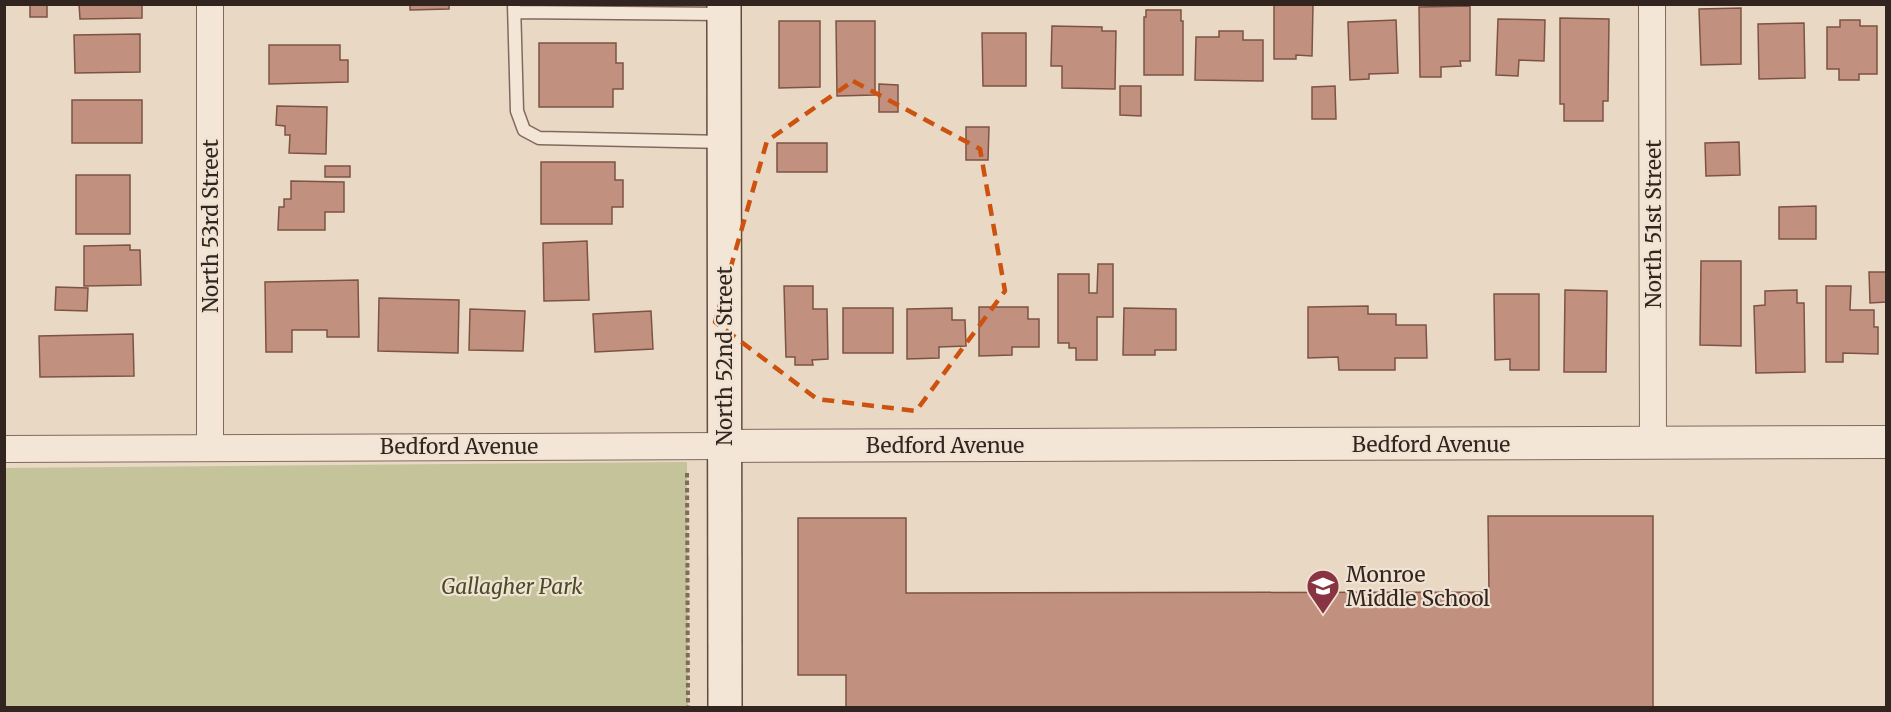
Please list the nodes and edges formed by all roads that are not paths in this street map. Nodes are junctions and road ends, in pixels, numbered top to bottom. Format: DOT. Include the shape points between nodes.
graph roads {
  1 [pos="210,4"];
  2 [pos="1652,4"];
  3 [pos="515,8"];
  4 [pos="724,9"];
  5 [pos="724,142"];
  6 [pos="1887,442"];
  7 [pos="1653,443"];
  8 [pos="724,446"];
  9 [pos="210,447"];
  10 [pos="4,449"];
  11 [pos="725,708"];
  1 -- 9 [label="street, North 53rd Street"];
  2 -- 7 [label="street, North 51st Street"];
  3 -- 4 [label="lane"];
  3 -- 5 [label="lane" via="517,111 524,130 539,138"];
  4 -- 5 [label="main road, North 52nd Street"];
  5 -- 8 [label="main road, North 52nd Street"];
  6 -- 7 [label="street, Bedford Avenue"];
  7 -- 8 [label="street, Bedford Avenue"];
  8 -- 9 [label="street, Bedford Avenue"];
  8 -- 11 [label="main road, North 52nd Street"];
  9 -- 10 [label="street, Bedford Avenue"];
}
